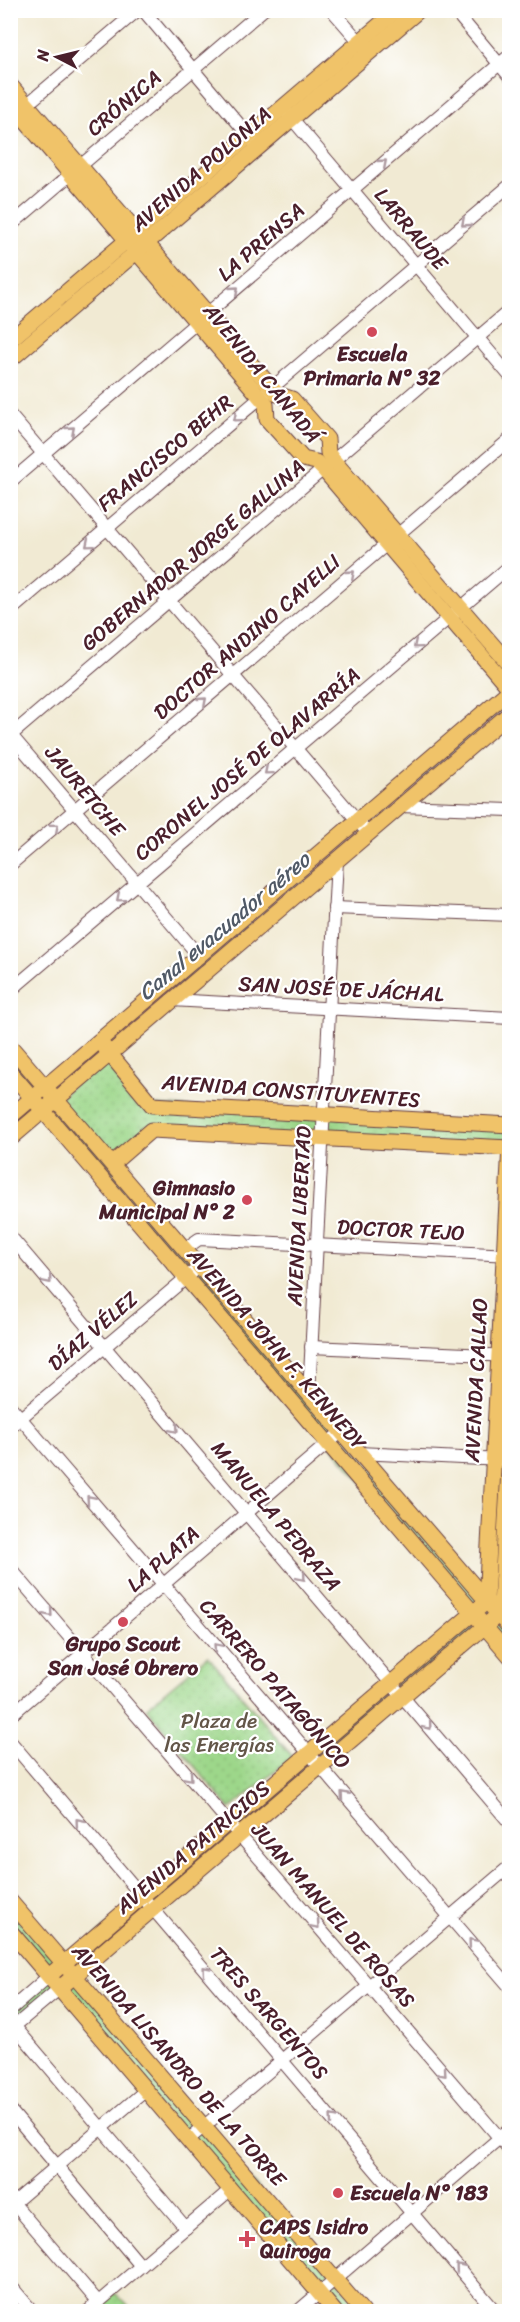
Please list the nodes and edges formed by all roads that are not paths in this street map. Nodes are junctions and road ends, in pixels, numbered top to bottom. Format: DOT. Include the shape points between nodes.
graph roads {
  1 [pos="138,10"];
  2 [pos="143,10"];
  3 [pos="263,10"];
  4 [pos="332,10"];
  5 [pos="397,10"];
  6 [pos="419,10"];
  7 [pos="454,10"];
  8 [pos="364,48"];
  9 [pos="510,55"];
  10 [pos="499,64"];
  11 [pos="194,70"];
  12 [pos="510,77"];
  13 [pos="10,85"];
  14 [pos="17,110"];
  15 [pos="288,113"];
  16 [pos="254,142"];
  17 [pos="76,170"];
  18 [pos="510,185"];
  19 [pos="352,190"];
  20 [pos="10,226"];
  21 [pos="136,242"];
  22 [pos="416,265"];
  23 [pos="510,310"];
  24 [pos="201,319"];
  25 [pos="477,338"];
  26 [pos="10,340"];
  27 [pos="10,360"];
  28 [pos="510,376"];
  29 [pos="266,392"];
  30 [pos="10,415"];
  31 [pos="510,439"];
  32 [pos="44,453"];
  33 [pos="328,465"];
  34 [pos="10,482"];
  35 [pos="108,528"];
  36 [pos="392,540"];
  37 [pos="510,566"];
  38 [pos="169,600"];
  39 [pos="10,611"];
  40 [pos="455,613"];
  41 [pos="510,665"];
  42 [pos="233,675"];
  43 [pos="510,690"];
  44 [pos="510,712"];
  45 [pos="11,735"];
  46 [pos="295,748"];
  47 [pos="400,806"];
  48 [pos="75,810"];
  49 [pos="510,810"];
  50 [pos="357,821"];
  51 [pos="368,833"];
  52 [pos="337,860"];
  53 [pos="10,866"];
  54 [pos="137,883"];
  55 [pos="334,908"];
  56 [pos="510,915"];
  57 [pos="199,956"];
  58 [pos="10,991"];
  59 [pos="171,1000"];
  60 [pos="329,1008"];
  61 [pos="510,1018"];
  62 [pos="99,1041"];
  63 [pos="10,1046"];
  64 [pos="110,1054"];
  65 [pos="10,1072"];
  66 [pos="46,1087"];
  67 [pos="33,1098"];
  68 [pos="57,1100"];
  69 [pos="152,1105"];
  70 [pos="44,1111"];
  71 [pos="323,1115"];
  72 [pos="10,1117"];
  73 [pos="510,1125"];
  74 [pos="151,1130"];
  75 [pos="10,1139"];
  76 [pos="139,1140"];
  77 [pos="322,1140"];
  78 [pos="510,1147"];
  79 [pos="89,1162"];
  80 [pos="113,1163"];
  81 [pos="132,1184"];
  82 [pos="10,1236"];
  83 [pos="317,1245"];
  84 [pos="186,1248"];
  85 [pos="507,1255"];
  86 [pos="201,1265"];
  87 [pos="187,1277"];
  88 [pos="105,1347"];
  89 [pos="311,1347"];
  90 [pos="504,1356"];
  91 [pos="309,1394"];
  92 [pos="10,1407"];
  93 [pos="21,1418"];
  94 [pos="10,1427"];
  95 [pos="335,1437"];
  96 [pos="510,1451"];
  97 [pos="359,1453"];
  98 [pos="493,1460"];
  99 [pos="509,1461"];
  100 [pos="248,1513"];
  101 [pos="487,1563"];
  102 [pos="507,1564"];
  103 [pos="10,1568"];
  104 [pos="164,1585"];
  105 [pos="486,1602"];
  106 [pos="473,1612"];
  107 [pos="498,1615"];
  108 [pos="485,1626"];
  109 [pos="510,1628"];
  110 [pos="84,1653"];
  111 [pos="510,1656"];
  112 [pos="392,1682"];
  113 [pos="403,1696"];
  114 [pos="10,1716"];
  115 [pos="10,1741"];
  116 [pos="309,1754"];
  117 [pos="320,1767"];
  118 [pos="228,1822"];
  119 [pos="510,1823"];
  120 [pos="239,1835"];
  121 [pos="510,1866"];
  122 [pos="142,1896"];
  123 [pos="10,1901"];
  124 [pos="153,1909"];
  125 [pos="450,1917"];
  126 [pos="10,1931"];
  127 [pos="69,1970"];
  128 [pos="54,1982"];
  129 [pos="368,1986"];
  130 [pos="510,1987"];
  131 [pos="10,2010"];
  132 [pos="12,2026"];
  133 [pos="282,2059"];
  134 [pos="146,2090"];
  135 [pos="10,2110"];
  136 [pos="204,2127"];
  137 [pos="101,2128"];
  138 [pos="510,2129"];
  139 [pos="499,2138"];
  140 [pos="188,2140"];
  141 [pos="510,2150"];
  142 [pos="58,2165"];
  143 [pos="230,2190"];
  144 [pos="12,2203"];
  145 [pos="413,2212"];
  146 [pos="186,2228"];
  147 [pos="141,2266"];
  148 [pos="335,2279"];
  149 [pos="10,2285"];
  150 [pos="319,2293"];
  151 [pos="98,2302"];
  152 [pos="33,2312"];
  153 [pos="87,2312"];
  154 [pos="297,2312"];
  155 [pos="335,2312"];
  156 [pos="363,2312"];
  157 [pos="496,2312"];
  1 -- 14 [label="street"];
  2 -- 11 [label="street"];
  3 -- 11 [label="street, CRÓNICA"];
  4 -- 8 [label="street"];
  5 -- 8 [label="main road, AVENIDA POLONIA"];
  6 -- 8 [label="main road, AVENIDA POLONIA"];
  7 -- 10 [label="street"];
  8 -- 15 [label="main road, AVENIDA POLONIA"];
  9 -- 10 [label="street, LA PRENSA"];
  10 -- 12 [label="street"];
  19 -- 10 [label="street, LA PRENSA, one-way"];
  11 -- 16 [label="street"];
  11 -- 17 [label="street, CRÓNICA"];
  13 -- 14 [label="main road, AVENIDA CANADÁ"];
  14 -- 17 [label="main road, AVENIDA CANADÁ"];
  15 -- 16 [label="main road, AVENIDA POLONIA"];
  15 -- 19 [label="street, LARRAUDE"];
  16 -- 21 [label="main road, AVENIDA POLONIA"];
  17 -- 20 [label="street, CRÓNICA"];
  17 -- 21 [label="main road, AVENIDA CANADÁ"];
  18 -- 22 [label="street, FRANCISCO BEHR, one-way"];
  19 -- 22 [label="street, LARRAUDE"];
  24 -- 19 [label="street, LA PRENSA, one-way"];
  21 -- 24 [label="main road, AVENIDA CANADÁ"];
  21 -- 26 [label="main road, AVENIDA POLONIA"];
  21 -- 27 [label="main road, AVENIDA POLONIA"];
  22 -- 25 [label="street, LARRAUDE"];
  22 -- 29 [label="street, FRANCISCO BEHR"];
  23 -- 25 [label="street, GOBERNADOR JORGE GALLINA"];
  24 -- 29 [label="main road, AVENIDA CANADÁ"];
  32 -- 24 [label="street, LA PRENSA, one-way"];
  25 -- 28 [label="street, LARRAUDE"];
  25 -- 33 [label="street, GOBERNADOR JORGE GALLINA"];
  29 -- 33 [label="main road, AVENIDA CANADÁ" via="292,399 327,439"];
  29 -- 33 [label="main road, AVENIDA CANADÁ" via="267,419 303,459"];
  29 -- 35 [label="street, FRANCISCO BEHR, one-way"];
  30 -- 32 [label="street"];
  31 -- 36 [label="street, DOCTOR ANDINO CAYELLI"];
  32 -- 34 [label="street, LA PRENSA"];
  32 -- 35 [label="street"];
  33 -- 36 [label="main road, AVENIDA CANADÁ"];
  33 -- 38 [label="street, GOBERNADOR JORGE GALLINA"];
  35 -- 38 [label="street"];
  35 -- 39 [label="street, FRANCISCO BEHR, one-way"];
  36 -- 40 [label="main road, AVENIDA CANADÁ"];
  42 -- 36 [label="street, DOCTOR ANDINO CAYELLI, one-way"];
  37 -- 40 [label="street, CORONEL JOSÉ DE OLAVARRÍA"];
  38 -- 42 [label="street"];
  38 -- 45 [label="street, GOBERNADOR JORGE GALLINA"];
  40 -- 41 [label="main road, AVENIDA CANADÁ"];
  40 -- 43 [label="main road, AVENIDA CANADÁ"];
  40 -- 46 [label="street, CORONEL JOSÉ DE OLAVARRÍA, one-way"];
  42 -- 46 [label="street"];
  48 -- 42 [label="street, DOCTOR ANDINO CAYELLI, one-way"];
  43 -- 50 [label="main road"];
  44 -- 47 [label="main road"];
  45 -- 48 [label="street, JAURETCHE"];
  46 -- 50 [label="street"];
  46 -- 54 [label="street, CORONEL JOSÉ DE OLAVARRÍA, one-way"];
  47 -- 49 [label="street"];
  47 -- 51 [label="main road"];
  53 -- 48 [label="street, DOCTOR ANDINO CAYELLI, one-way"];
  48 -- 54 [label="street, JAURETCHE"];
  50 -- 51 [label="street"];
  50 -- 57 [label="main road"];
  51 -- 52 [label="main road"];
  52 -- 55 [label="street, AVENIDA LIBERTAD"];
  52 -- 59 [label="main road"];
  54 -- 57 [label="street, JAURETCHE"];
  54 -- 58 [label="street, CORONEL JOSÉ DE OLAVARRÍA, one-way"];
  55 -- 56 [label="street"];
  55 -- 60 [label="street, AVENIDA LIBERTAD"];
  57 -- 62 [label="main road"];
  59 -- 60 [label="street, SAN JOSÉ DE JÁCHAL"];
  59 -- 64 [label="main road"];
  60 -- 61 [label="street, SAN JOSÉ DE JÁCHAL"];
  60 -- 71 [label="street, AVENIDA LIBERTAD"];
  62 -- 64 [label="main road, AVENIDA CONSTITUYENTES"];
  62 -- 66 [label="main road"];
  63 -- 66 [label="main road, AVENIDA JOHN F. KENNEDY"];
  64 -- 68 [label="main road"];
  64 -- 69 [label="main road, AVENIDA CONSTITUYENTES"];
  65 -- 67 [label="main road, AVENIDA JOHN F. KENNEDY"];
  66 -- 67 [label="main road"];
  66 -- 68 [label="main road, AVENIDA JOHN F. KENNEDY"];
  67 -- 70 [label="main road, AVENIDA JOHN F. KENNEDY"];
  67 -- 72 [label="main road"];
  68 -- 70 [label="main road"];
  68 -- 80 [label="main road, AVENIDA JOHN F. KENNEDY"];
  69 -- 71 [label="main road, AVENIDA CONSTITUYENTES"];
  69 -- 74 [label="main road"];
  70 -- 75 [label="main road"];
  70 -- 79 [label="main road, AVENIDA JOHN F. KENNEDY"];
  71 -- 73 [label="main road, AVENIDA CONSTITUYENTES"];
  71 -- 77 [label="street, AVENIDA LIBERTAD"];
  74 -- 76 [label="main road"];
  74 -- 77 [label="main road, AVENIDA CONSTITUYENTES"];
  76 -- 80 [label="main road"];
  76 -- 81 [label="main road" via="129,1163"];
  77 -- 78 [label="main road, AVENIDA CONSTITUYENTES"];
  77 -- 83 [label="street, AVENIDA LIBERTAD"];
  78 -- 85 [label="main road, AVENIDA CALLAO"];
  79 -- 80 [label="main road"];
  79 -- 87 [label="main road, AVENIDA JOHN F. KENNEDY"];
  80 -- 81 [label="main road, AVENIDA JOHN F. KENNEDY"];
  81 -- 84 [label="main road, AVENIDA JOHN F. KENNEDY"];
  82 -- 88 [label="street, MANUELA PEDRAZA, one-way"];
  83 -- 84 [label="street, DOCTOR TEJO" via="199,1239"];
  83 -- 85 [label="street, DOCTOR TEJO"];
  83 -- 89 [label="street, AVENIDA LIBERTAD"];
  84 -- 86 [label="main road, AVENIDA JOHN F. KENNEDY"];
  85 -- 90 [label="main road, AVENIDA CALLAO"];
  86 -- 87 [label="street, DÍAZ VÉLEZ"];
  86 -- 91 [label="main road, AVENIDA JOHN F. KENNEDY"];
  87 -- 88 [label="street, DÍAZ VÉLEZ"];
  87 -- 95 [label="main road, AVENIDA JOHN F. KENNEDY"];
  88 -- 93 [label="street, DÍAZ VÉLEZ"];
  88 -- 100 [label="street, MANUELA PEDRAZA, one-way"];
  89 -- 90 [label="street"];
  89 -- 91 [label="street, AVENIDA LIBERTAD"];
  90 -- 98 [label="main road, AVENIDA CALLAO"];
  91 -- 95 [label="main road, AVENIDA JOHN F. KENNEDY"];
  92 -- 93 [label="street, CARRERO PATAGÓNICO"];
  93 -- 94 [label="street, DÍAZ VÉLEZ"];
  104 -- 93 [label="street, CARRERO PATAGÓNICO, one-way"];
  95 -- 97 [label="main road, AVENIDA JOHN F. KENNEDY"];
  95 -- 100 [label="street, LA PLATA"];
  95 -- 106 [label="main road, AVENIDA JOHN F. KENNEDY"];
  96 -- 99 [label="main road, AVENIDA CALLAO"];
  97 -- 98 [label="street"];
  97 -- 105 [label="main road, AVENIDA JOHN F. KENNEDY"];
  98 -- 99 [label="street"];
  98 -- 101 [label="main road, AVENIDA CALLAO"];
  99 -- 102 [label="main road, AVENIDA CALLAO"];
  100 -- 104 [label="street, LA PLATA"];
  100 -- 112 [label="street, MANUELA PEDRAZA, one-way"];
  101 -- 102 [label="street"];
  101 -- 105 [label="main road, AVENIDA CALLAO"];
  102 -- 107 [label="main road, AVENIDA CALLAO"];
  103 -- 110 [label="street, JUAN MANUEL DE ROSAS, one-way"];
  104 -- 110 [label="street, LA PLATA"];
  116 -- 104 [label="street, CARRERO PATAGÓNICO, one-way"];
  105 -- 106 [label="main road"];
  105 -- 107 [label="main road, AVENIDA JOHN F. KENNEDY"];
  106 -- 108 [label="main road, AVENIDA JOHN F. KENNEDY"];
  106 -- 112 [label="main road, AVENIDA PATRICIOS"];
  107 -- 108 [label="main road"];
  107 -- 109 [label="main road, AVENIDA JOHN F. KENNEDY"];
  108 -- 111 [label="main road, AVENIDA JOHN F. KENNEDY"];
  108 -- 113 [label="main road, AVENIDA PATRICIOS"];
  110 -- 114 [label="street, LA PLATA"];
  110 -- 118 [label="street, JUAN MANUEL DE ROSAS, one-way"];
  112 -- 113 [label="street, MANUELA PEDRAZA"];
  112 -- 116 [label="main road, AVENIDA PATRICIOS"];
  113 -- 117 [label="main road, AVENIDA PATRICIOS"];
  113 -- 119 [label="street, MANUELA PEDRAZA, one-way"];
  122 -- 115 [label="street, TRES SARGENTOS, one-way"];
  116 -- 117 [label="street, CARRERO PATAGÓNICO"];
  116 -- 118 [label="main road, AVENIDA PATRICIOS"];
  117 -- 120 [label="main road, AVENIDA PATRICIOS"];
  125 -- 117 [label="street, CARRERO PATAGÓNICO, one-way"];
  118 -- 120 [label="street, JUAN MANUEL DE ROSAS"];
  118 -- 122 [label="main road, AVENIDA PATRICIOS"];
  120 -- 124 [label="main road, AVENIDA PATRICIOS"];
  120 -- 129 [label="street, JUAN MANUEL DE ROSAS, one-way"];
  121 -- 125 [label="street"];
  122 -- 124 [label="street, TRES SARGENTOS"];
  122 -- 127 [label="main road, AVENIDA PATRICIOS"];
  123 -- 127 [label="main road, AVENIDA LISANDRO DE LA TORRE"];
  124 -- 127 [label="main road, AVENIDA PATRICIOS"];
  133 -- 124 [label="street, TRES SARGENTOS, one-way"];
  125 -- 129 [label="street"];
  130 -- 125 [label="street, CARRERO PATAGÓNICO, one-way"];
  126 -- 128 [label="main road, AVENIDA LISANDRO DE LA TORRE"];
  127 -- 128 [label="main road, AVENIDA PATRICIOS"];
  127 -- 136 [label="main road, AVENIDA LISANDRO DE LA TORRE"];
  128 -- 131 [label="street, AVENIDA PATRICIOS"];
  128 -- 132 [label="street, AVENIDA PATRICIOS"];
  128 -- 134 [label="main road, AVENIDA LISANDRO DE LA TORRE"];
  129 -- 133 [label="street"];
  129 -- 139 [label="street, JUAN MANUEL DE ROSAS, one-way"];
  132 -- 137 [label="street"];
  133 -- 136 [label="street"];
  145 -- 133 [label="street, TRES SARGENTOS, one-way"];
  134 -- 137 [label="street"];
  134 -- 140 [label="main road, AVENIDA LISANDRO DE LA TORRE"];
  135 -- 142 [label="street"];
  136 -- 140 [label="street"];
  136 -- 148 [label="main road, AVENIDA LISANDRO DE LA TORRE"];
  137 -- 142 [label="street"];
  137 -- 146 [label="street"];
  138 -- 139 [label="street"];
  139 -- 141 [label="street, JUAN MANUEL DE ROSAS"];
  139 -- 145 [label="street"];
  140 -- 143 [label="main road, AVENIDA LISANDRO DE LA TORRE"];
  142 -- 144 [label="street"];
  142 -- 147 [label="street"];
  143 -- 146 [label="street"];
  143 -- 150 [label="main road, AVENIDA LISANDRO DE LA TORRE"];
  144 -- 151 [label="street"];
  145 -- 148 [label="street"];
  157 -- 145 [label="street, TRES SARGENTOS, one-way"];
  146 -- 147 [label="street"];
  147 -- 151 [label="street"];
  148 -- 150 [label="street"];
  148 -- 156 [label="main road, AVENIDA LISANDRO DE LA TORRE"];
  149 -- 152 [label="street"];
  150 -- 154 [label="street"];
  150 -- 155 [label="main road, AVENIDA LISANDRO DE LA TORRE"];
  151 -- 153 [label="street"];
}
